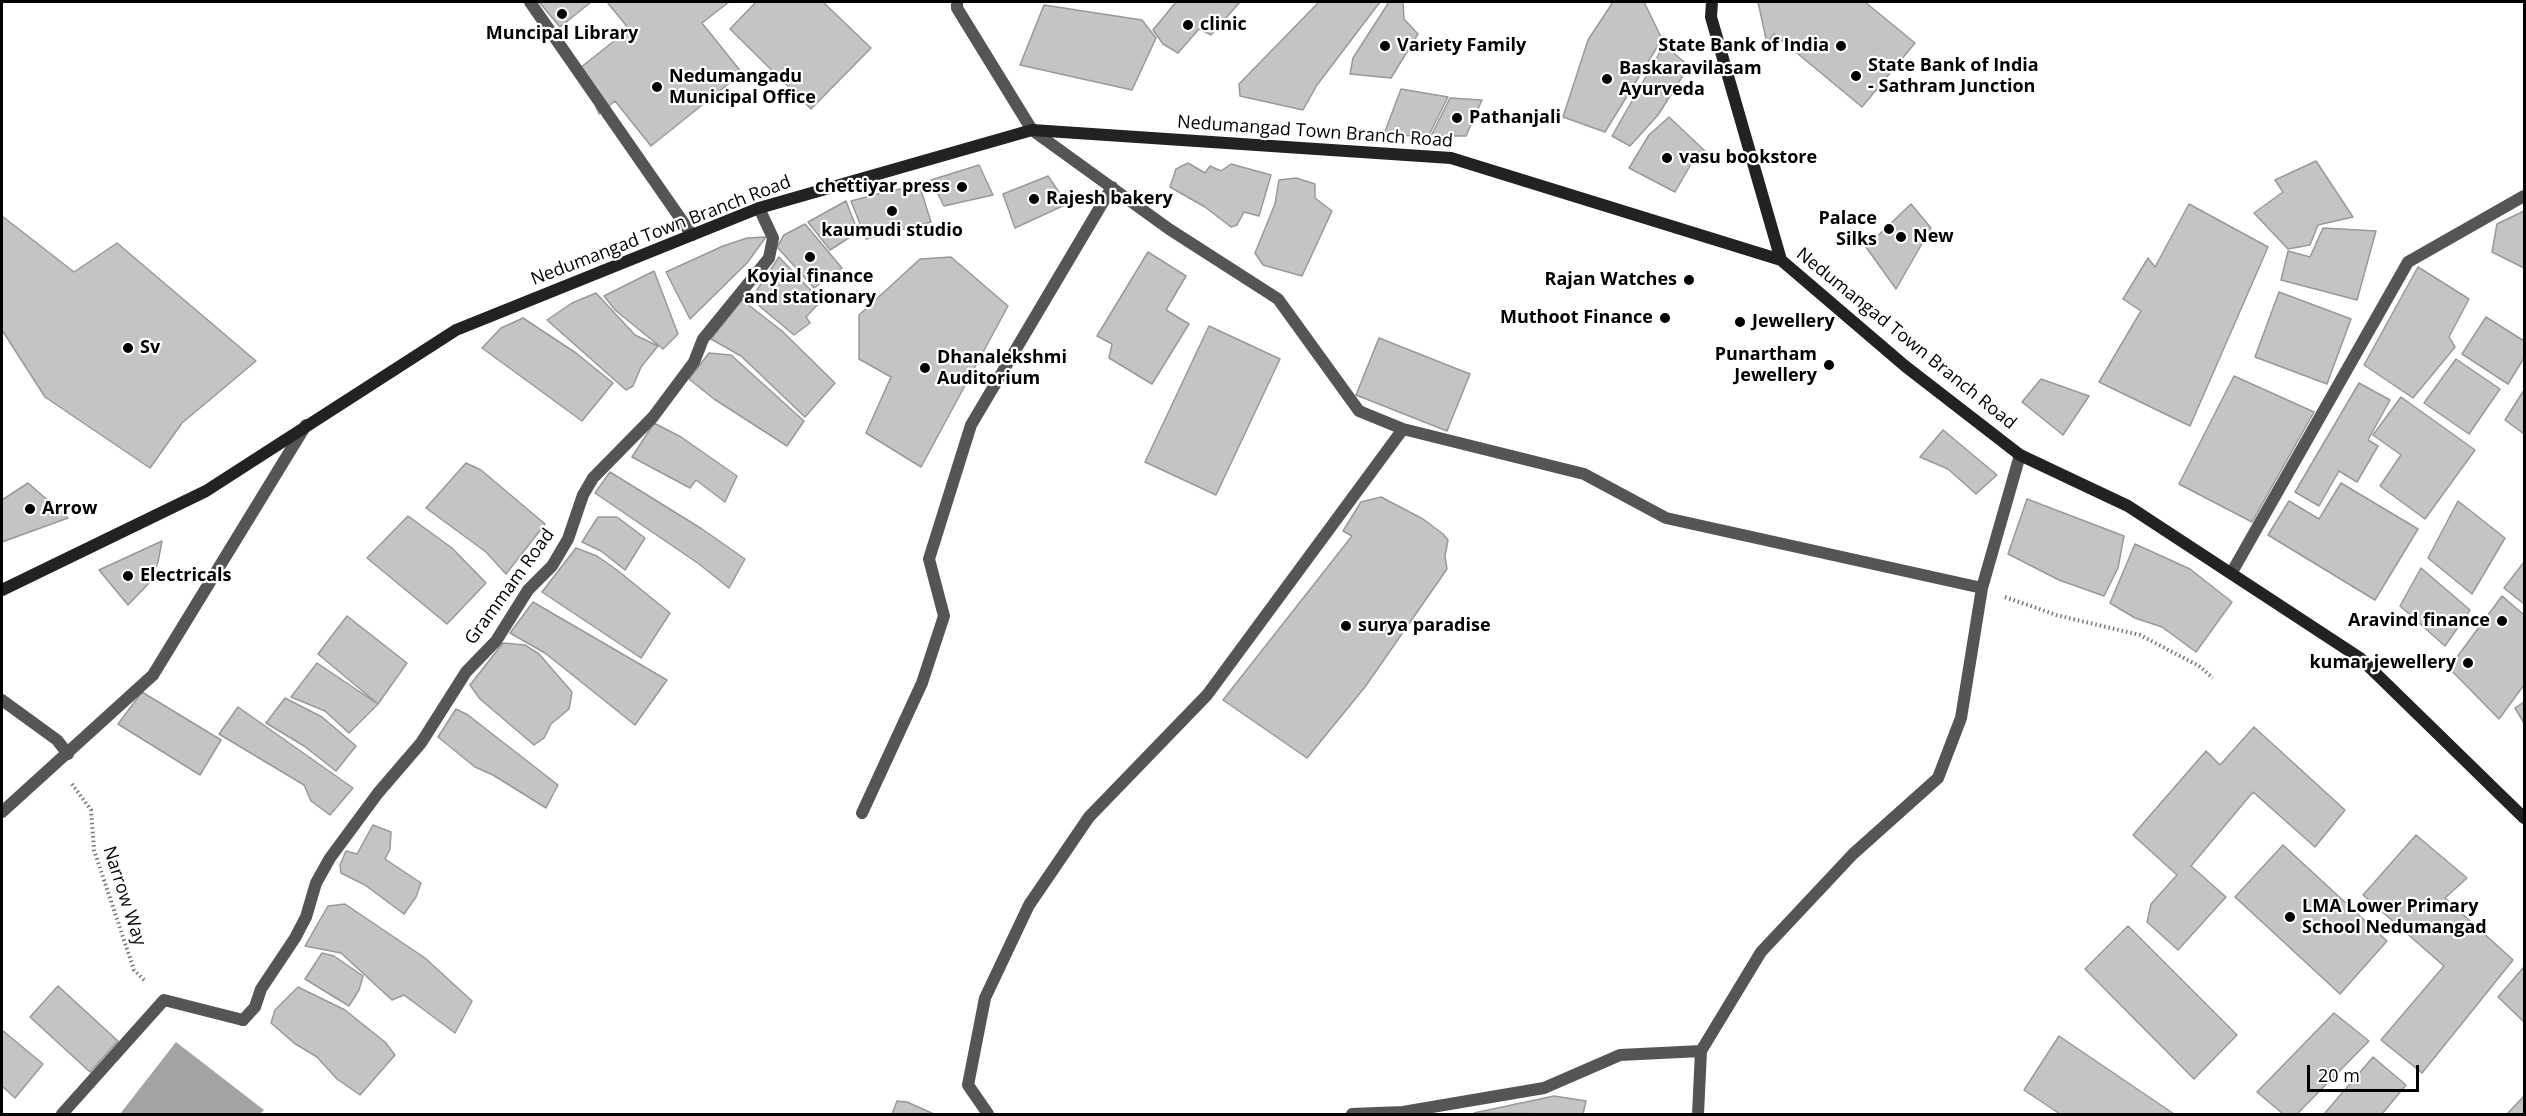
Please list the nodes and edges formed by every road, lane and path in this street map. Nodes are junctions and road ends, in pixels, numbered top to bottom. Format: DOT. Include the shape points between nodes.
graph roads {
  1 [pos="530,2"];
  2 [pos="957,2"];
  3 [pos="1712,2"];
  4 [pos="1032,130"];
  5 [pos="1112,187"];
  6 [pos="2524,196"];
  7 [pos="759,208"];
  8 [pos="692,235"];
  9 [pos="1781,260"];
  10 [pos="306,425"];
  11 [pos="1403,429"];
  12 [pos="2020,455"];
  13 [pos="2232,572"];
  14 [pos="1982,588"];
  15 [pos="2,590"];
  16 [pos="2213,678"];
  17 [pos="2,700"];
  18 [pos="68,753"];
  19 [pos="54,766"];
  20 [pos="2,812"];
  21 [pos="862,813"];
  22 [pos="2524,818"];
  23 [pos="164,1000"];
  24 [pos="1701,1051"];
  25 [pos="62,1114"];
  26 [pos="988,1114"];
  27 [pos="1352,1114"];
  28 [pos="1698,1114"];
  1 -- 8 [label="street"];
  2 -- 4 [label="street" via="957,8"];
  3 -- 9 [label="main road" via="1711,17"];
  4 -- 5 [label="street"];
  4 -- 7 [label="main road, Nedumangad Town Branch Road"];
  4 -- 9 [label="main road, Nedumangad Town Branch Road" via="1451,158"];
  5 -- 11 [label="street" via="1278,299 1359,411"];
  5 -- 21 [label="street" via="971,425 929,559 944,616 922,683"];
  6 -- 13 [label="street" via="2408,262"];
  7 -- 8 [label="main road, Nedumangad Town Branch Road"];
  7 -- 23 [label="street, Grammam Road" via="773,238 769,258 703,339 694,362 653,417 593,478 568,539 552,566 528,590 496,641 466,672 421,743 330,858 316,883 299,931 261,989 255,1007 243,1020"];
  8 -- 10 [label="main road, Nedumangad Town Branch Road" via="456,330"];
  9 -- 12 [label="main road, Nedumangad Town Branch Road" via="1905,366"];
  10 -- 15 [label="main road, Nedumangad Town Branch Road" via="206,491"];
  10 -- 18 [label="street" via="153,675"];
  11 -- 14 [label="street" via="1584,474 1666,518"];
  11 -- 26 [label="street" via="1207,695 1089,817 1029,905 985,998 968,1085"];
  12 -- 13 [label="main road, Nedumangad Town Branch Road" via="2128,506"];
  12 -- 14 [label="street"];
  13 -- 22 [label="main road, Nedumangad Town Branch Road" via="2360,657"];
  14 -- 16 [label="path" via="2056,615 2140,635 2199,666"];
  14 -- 24 [label="street" via="1961,718 1938,778 1853,854 1761,951"];
  17 -- 18 [label="street" via="57,740"];
  18 -- 19 [label="street"];
  19 -- 20 [label="street"];
  19 -- 23 [label="path, Narrow Way" via="82,794 91,810 94,850 134,970"];
  23 -- 25 [label="street"];
  24 -- 27 [label="street" via="1620,1055 1544,1088 1403,1112"];
  24 -- 28 [label="street"];
}
